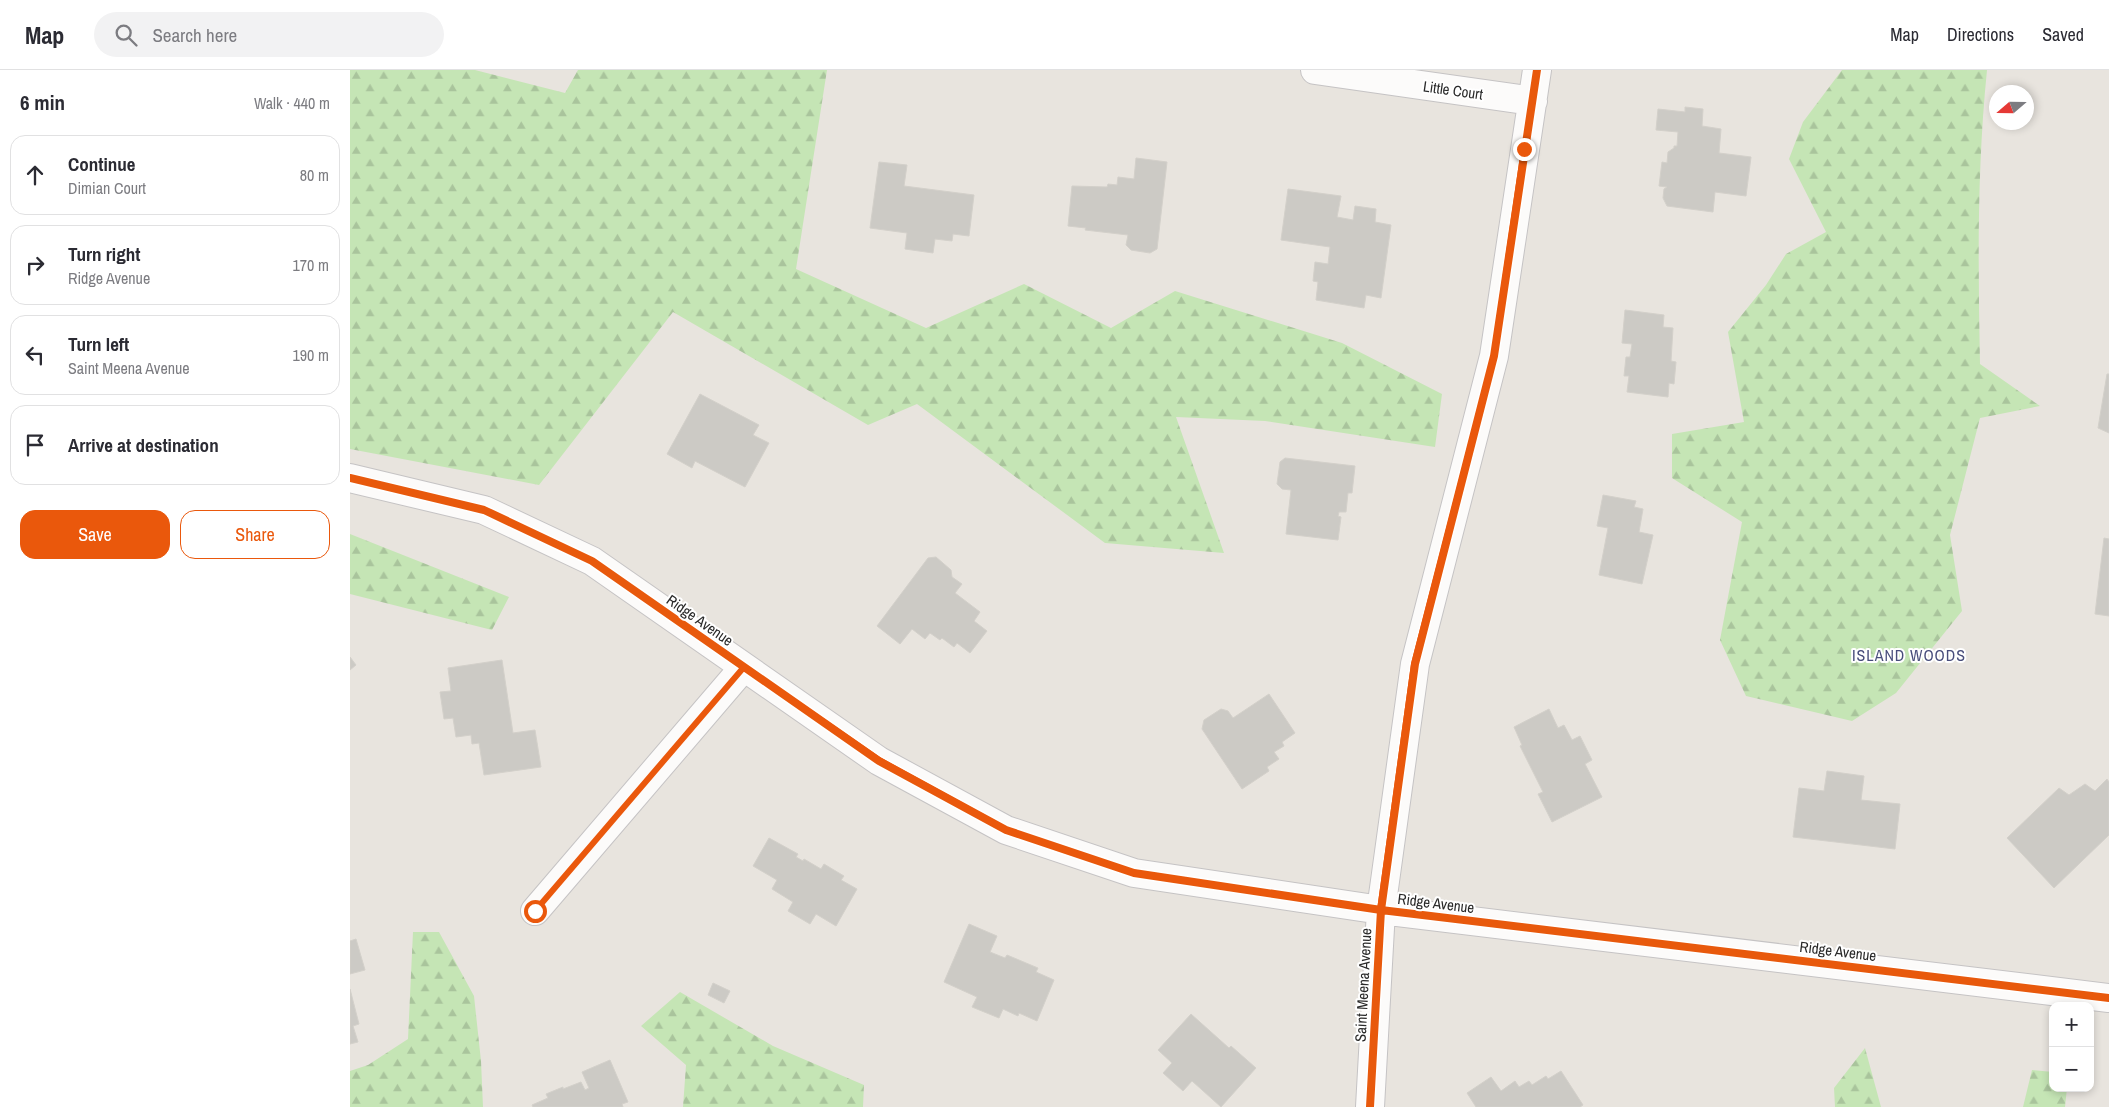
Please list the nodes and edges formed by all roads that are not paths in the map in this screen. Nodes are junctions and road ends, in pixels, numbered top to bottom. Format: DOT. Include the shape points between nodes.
graph roads {
  1 [pos="1314,70"];
  2 [pos="1537,70"];
  3 [pos="1533,101"];
  4 [pos="350,478"];
  5 [pos="744,667"];
  6 [pos="1380,910"];
  7 [pos="535,911"];
  8 [pos="2109,998"];
  9 [pos="1370,1107"];
  1 -- 3 [label="street, Little Court"];
  2 -- 3 [label="street, Saint Meena Avenue"];
  3 -- 6 [label="street, Saint Meena Avenue" via="1494,356 1414,664"];
  4 -- 5 [label="street, Ridge Avenue" via="484,510 592,560"];
  5 -- 6 [label="street, Ridge Avenue" via="879,760 1006,830 1134,873"];
  5 -- 7 [label="street"];
  6 -- 8 [label="street, Ridge Avenue"];
  6 -- 9 [label="street, Saint Meena Avenue"];
}
